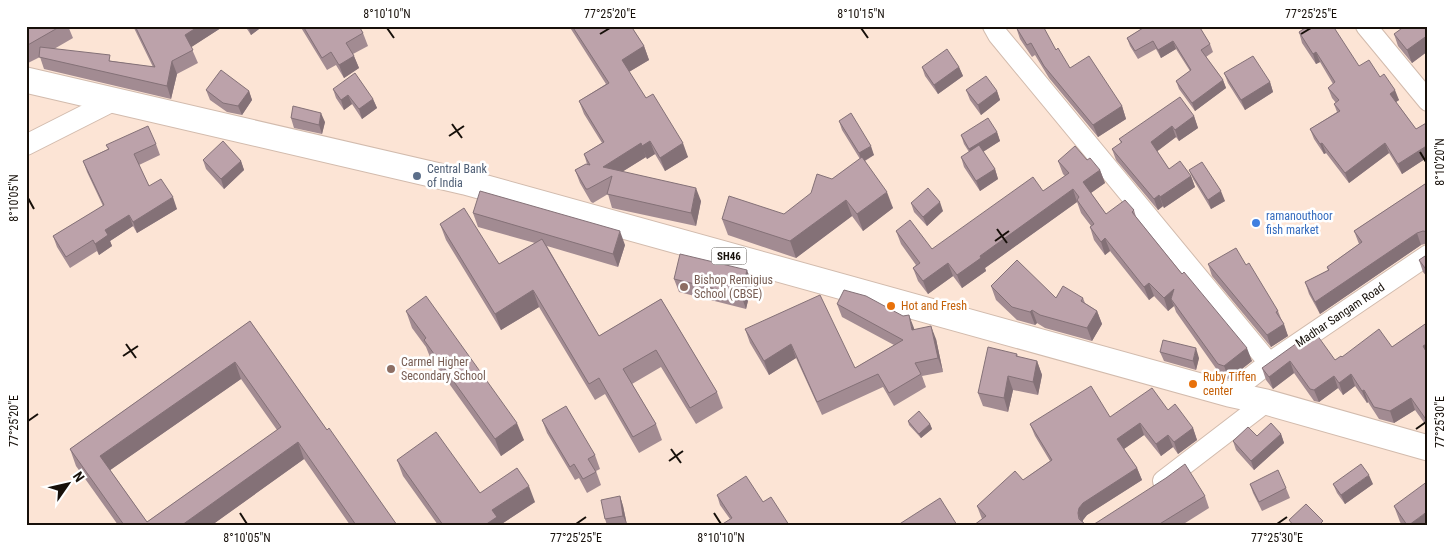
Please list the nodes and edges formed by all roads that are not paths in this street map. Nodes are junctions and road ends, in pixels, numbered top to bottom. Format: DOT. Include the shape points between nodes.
graph roads {
  1 [pos="1366,26"];
  2 [pos="1000,29"];
  3 [pos="26,80"];
  4 [pos="115,100"];
  5 [pos="1428,101"];
  6 [pos="26,145"];
  7 [pos="1428,254"];
  8 [pos="1269,363"];
  9 [pos="1229,394"];
  10 [pos="1266,402"];
  11 [pos="1428,448"];
  12 [pos="1148,490"];
  1 -- 5 [label="street"];
  2 -- 8 [label="street"];
  3 -- 4 [label="main road, SH46"];
  4 -- 6 [label="street"];
  4 -- 9 [label="main road, SH46" via="464,182"];
  7 -- 8 [label="street, Madhar Sangam Road"];
  8 -- 9 [label="street, Madhar Sangam Road"];
  9 -- 10 [label="main road, SH46"];
  10 -- 11 [label="main road, SH46"];
  10 -- 12 [label="street"];
}
